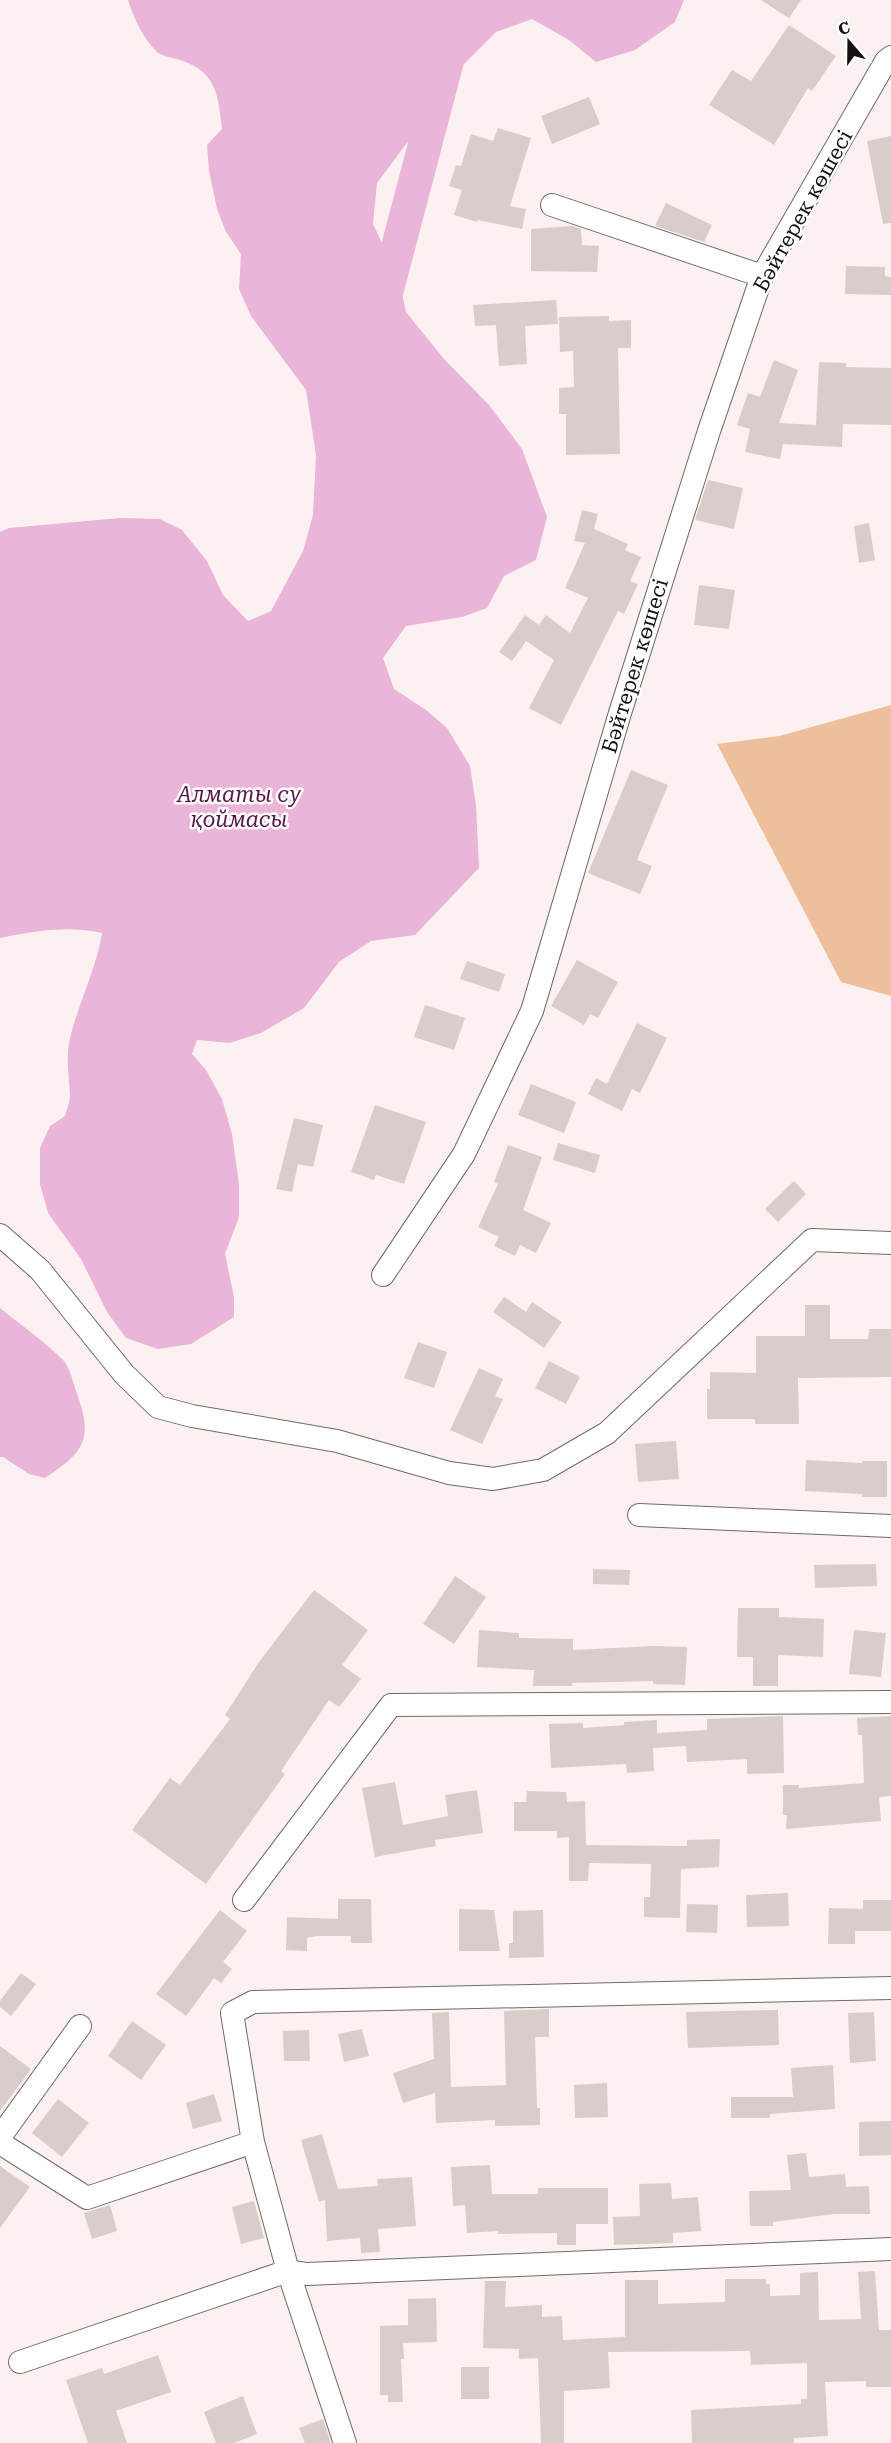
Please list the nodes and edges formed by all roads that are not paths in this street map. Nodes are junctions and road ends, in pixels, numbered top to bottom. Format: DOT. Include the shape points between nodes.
graph roads {
  1 [pos="891,57"];
  2 [pos="552,205"];
  3 [pos="762,276"];
  4 [pos="0,1235"];
  5 [pos="891,1243"];
  6 [pos="382,1275"];
  7 [pos="639,1515"];
  8 [pos="891,1526"];
  9 [pos="891,1702"];
  10 [pos="244,1900"];
  11 [pos="891,1988"];
  12 [pos="80,2026"];
  13 [pos="0,2137"];
  14 [pos="253,2142"];
  15 [pos="0,2143"];
  16 [pos="891,2249"];
  17 [pos="288,2271"];
  18 [pos="20,2362"];
  19 [pos="345,2443"];
  1 -- 3 [label="street, Бәйтерек көшесі"];
  2 -- 3 [label="street"];
  3 -- 6 [label="street, Бәйтерек көшесі" via="620,712 532,1011 464,1154"];
  4 -- 5 [label="street" via="40,1270 124,1374 158,1407 337,1441 449,1473 493,1479 543,1470 607,1433 812,1240"];
  7 -- 8 [label="street"];
  9 -- 10 [label="street" via="391,1705"];
  11 -- 14 [label="street" via="253,2002 232,2013"];
  12 -- 13 [label="street"];
  14 -- 15 [label="street" via="87,2198"];
  14 -- 17 [label="street"];
  16 -- 17 [label="street" via="307,2274"];
  17 -- 18 [label="street"];
  17 -- 19 [label="street"];
}
